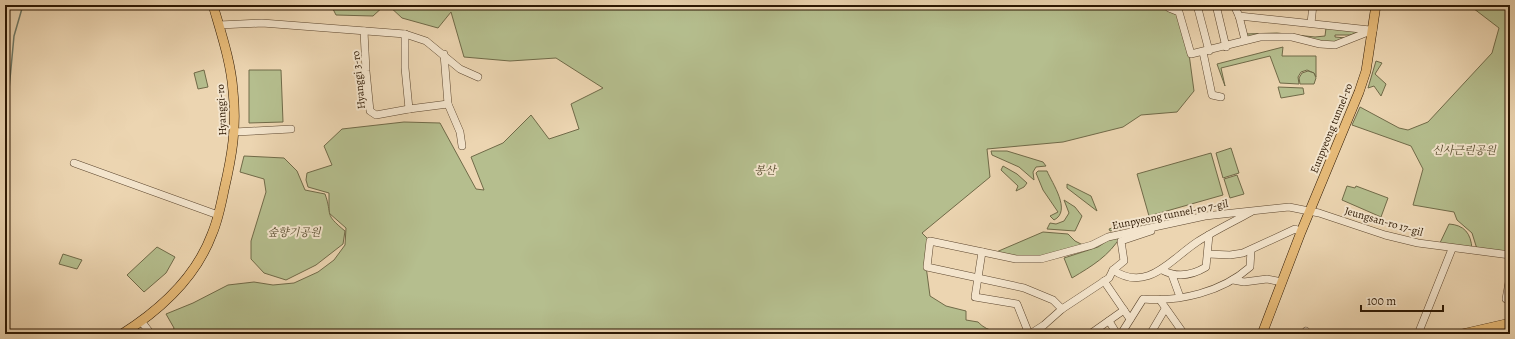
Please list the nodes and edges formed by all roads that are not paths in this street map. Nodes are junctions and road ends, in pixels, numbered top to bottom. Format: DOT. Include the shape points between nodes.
graph roads {
  1 [pos="214,5"];
  2 [pos="1166,5"];
  3 [pos="1197,5"];
  4 [pos="1216,5"];
  5 [pos="1234,5"];
  6 [pos="1313,5"];
  7 [pos="1376,5"];
  8 [pos="1239,16"];
  9 [pos="1311,23"];
  10 [pos="219,26"];
  11 [pos="1373,30"];
  12 [pos="364,32"];
  13 [pos="405,34"];
  14 [pos="1244,40"];
  15 [pos="1226,46"];
  16 [pos="1206,52"];
  17 [pos="444,54"];
  18 [pos="478,77"];
  19 [pos="1222,97"];
  20 [pos="448,104"];
  21 [pos="409,108"];
  22 [pos="291,129"];
  23 [pos="235,132"];
  24 [pos="462,146"];
  25 [pos="74,163"];
  26 [pos="1255,210"];
  27 [pos="1309,212"];
  28 [pos="218,215"];
  29 [pos="1156,227"];
  30 [pos="1301,232"];
  31 [pos="1209,236"];
  32 [pos="1452,249"];
  33 [pos="1251,250"];
  34 [pos="982,252"];
  35 [pos="1208,254"];
  36 [pos="1510,255"];
  37 [pos="1112,270"];
  38 [pos="1162,270"];
  39 [pos="1172,275"];
  40 [pos="1510,277"];
  41 [pos="978,279"];
  42 [pos="1233,280"];
  43 [pos="1104,281"];
  44 [pos="1282,282"];
  45 [pos="1180,297"];
  46 [pos="1160,300"];
  47 [pos="1510,300"];
  48 [pos="1062,309"];
  49 [pos="1165,309"];
  50 [pos="1124,310"];
  51 [pos="1130,319"];
  52 [pos="141,321"];
  53 [pos="1109,321"];
  54 [pos="1510,323"];
  55 [pos="122,334"];
  56 [pos="151,334"];
  57 [pos="1030,334"];
  58 [pos="1090,334"];
  59 [pos="1117,334"];
  60 [pos="1120,334"];
  61 [pos="1158,334"];
  62 [pos="1184,334"];
  63 [pos="1262,334"];
  64 [pos="1418,334"];
  65 [pos="1462,334"];
  1 -- 10 [label="main road, Hyanggi-ro"];
  2 -- 16 [label="street" via="1178,12 1192,54"];
  3 -- 16 [label="street"];
  4 -- 15 [label="street"];
  5 -- 8 [label="street"];
  6 -- 9 [label="street"];
  7 -- 11 [label="main road, Eunpyeong tunnel-ro"];
  8 -- 9 [label="street"];
  8 -- 14 [label="street"];
  9 -- 11 [label="street"];
  10 -- 12 [label="street" via="262,23"];
  10 -- 23 [label="main road, Hyanggi-ro" via="233,90"];
  11 -- 14 [label="street" via="1333,45 1292,37"];
  11 -- 27 [label="main road, Eunpyeong tunnel-ro" via="1366,71 1359,92"];
  12 -- 13 [label="street"];
  12 -- 21 [label="street, Hyanggi 3-ro" via="370,111 376,116"];
  13 -- 17 [label="street" via="426,41"];
  13 -- 21 [label="street"];
  14 -- 15 [label="street"];
  15 -- 16 [label="street"];
  16 -- 19 [label="street" via="1212,95"];
  17 -- 18 [label="street" via="460,69"];
  17 -- 20 [label="street"];
  20 -- 21 [label="street, Hyanggi 3-ro"];
  20 -- 24 [label="street" via="460,132"];
  22 -- 23 [label="street"];
  23 -- 28 [label="main road, Hyanggi-ro" via="232,161"];
  25 -- 28 [label="street"];
  26 -- 27 [label="street, Eunpyeong tunnel-ro 7-gil" via="1289,207"];
  26 -- 29 [label="street, Eunpyeong tunnel-ro 7-gil" via="1205,216"];
  26 -- 31 [label="street, Eunpyeong tunnel-ro 7-gil"];
  27 -- 30 [label="main road, Eunpyeong tunnel-ro"];
  27 -- 32 [label="street, Jeungsan-ro 17-gil" via="1391,237"];
  28 -- 52 [label="main road, Hyanggi-ro" via="212,235 187,279 166,301"];
  29 -- 34 [label="street, Eunpyeong tunnel-ro 7-gil" via="1108,237 1092,245 1040,259 1016,259"];
  29 -- 37 [label="street" via="1149,233 1121,241 1124,261"];
  30 -- 33 [label="street" via="1295,229"];
  30 -- 44 [label="main road, Eunpyeong tunnel-ro"];
  31 -- 35 [label="street"];
  31 -- 38 [label="street, Eunpyeong tunnel-ro 7-gil"];
  32 -- 36 [label="street, Jeungsan-ro 17-gil"];
  32 -- 64 [label="street"];
  33 -- 35 [label="street" via="1230,255"];
  33 -- 42 [label="street" via="1250,267"];
  34 -- 41 [label="street"];
  34 -- 41 [label="street, Eunpyeong tunnel-ro 7-gil" via="930,241 927,267"];
  35 -- 39 [label="street" via="1206,267 1198,272 1184,276"];
  37 -- 38 [label="street, Eunpyeong tunnel-ro 7-gil" via="1123,277 1138,279"];
  37 -- 43 [label="street" via="1109,278"];
  38 -- 39 [label="street"];
  39 -- 45 [label="street"];
  40 -- 47 [label="street" via="1506,299"];
  41 -- 48 [label="street" via="1031,290 1053,300"];
  41 -- 57 [label="street" via="975,297 1017,304"];
  42 -- 44 [label="street" via="1244,282 1267,279"];
  42 -- 45 [label="street" via="1203,293"];
  43 -- 48 [label="street"];
  43 -- 50 [label="street"];
  44 -- 63 [label="main road, Eunpyeong tunnel-ro"];
  45 -- 46 [label="street"];
  46 -- 49 [label="street"];
  46 -- 51 [label="street" via="1143,299"];
  48 -- 57 [label="street"];
  49 -- 61 [label="street" via="1152,331"];
  49 -- 62 [label="street"];
  50 -- 51 [label="street"];
  50 -- 53 [label="street"];
  51 -- 60 [label="street"];
  52 -- 55 [label="main road, Hyanggi-ro"];
  52 -- 56 [label="street"];
  53 -- 58 [label="street"];
  53 -- 59 [label="street"];
  54 -- 65 [label="main road"];
}
